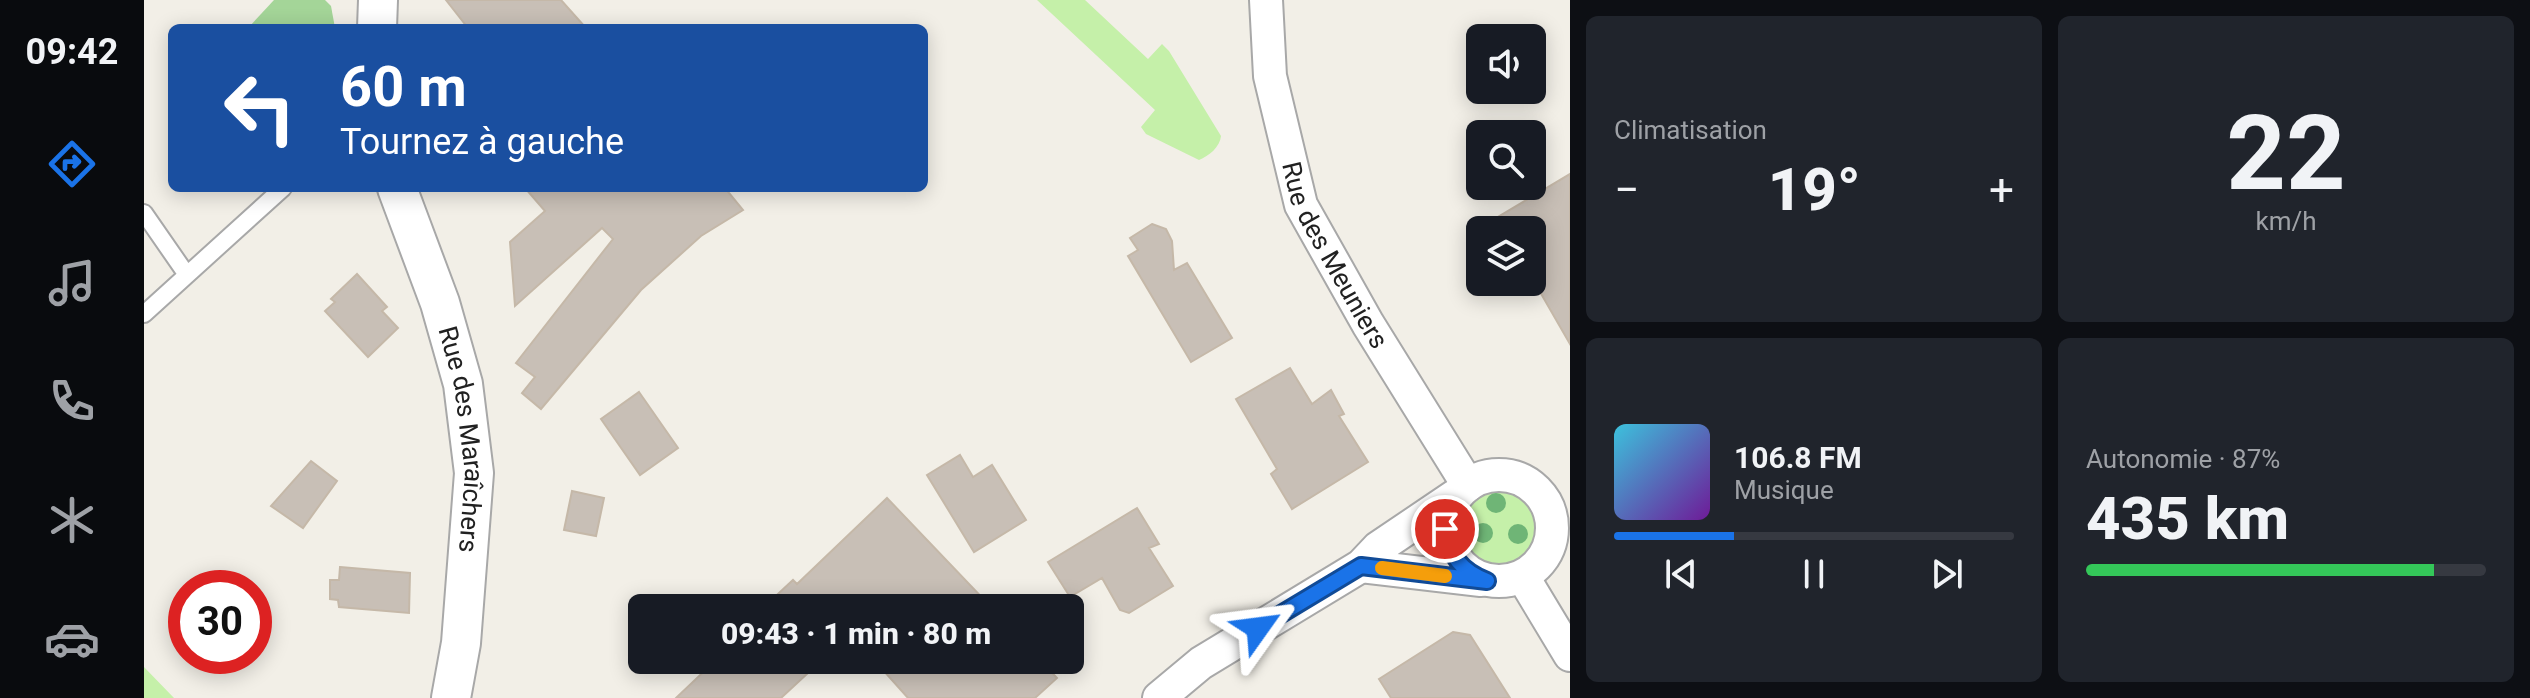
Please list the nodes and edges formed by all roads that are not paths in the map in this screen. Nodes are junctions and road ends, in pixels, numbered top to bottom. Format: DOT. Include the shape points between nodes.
graph roads {
  1 [pos="378,0"];
  2 [pos="1266,0"];
  3 [pos="377,24"];
  4 [pos="279,192"];
  5 [pos="398,192"];
  6 [pos="144,213"];
  7 [pos="187,275"];
  8 [pos="144,314"];
  9 [pos="1461,490"];
  10 [pos="1560,515"];
  11 [pos="1361,566"];
  12 [pos="1523,577"];
  13 [pos="1487,581"];
  14 [pos="1570,655"];
  15 [pos="451,698"];
  16 [pos="1159,698"];
  1 -- 3 [label="street"];
  2 -- 9 [label="street, Rue des Meuniers" via="1270,76 1301,205"];
  4 -- 7 [label="lane"];
  5 -- 15 [label="street, Rue des Maraîchers" via="463,384 474,473 461,643"];
  6 -- 7 [label="lane"];
  7 -- 8 [label="lane"];
  9 -- 10 [label="street" via="1492,476 1517,478"];
  9 -- 11 [label="street" via="1378,548"];
  9 -- 13 [label="street" via="1446,521 1448,546 1470,574"];
  10 -- 12 [label="street" via="1548,551"];
  11 -- 13 [label="street"];
  11 -- 16 [label="street" via="1201,663"];
  12 -- 13 [label="street"];
  12 -- 14 [label="street"];
}
